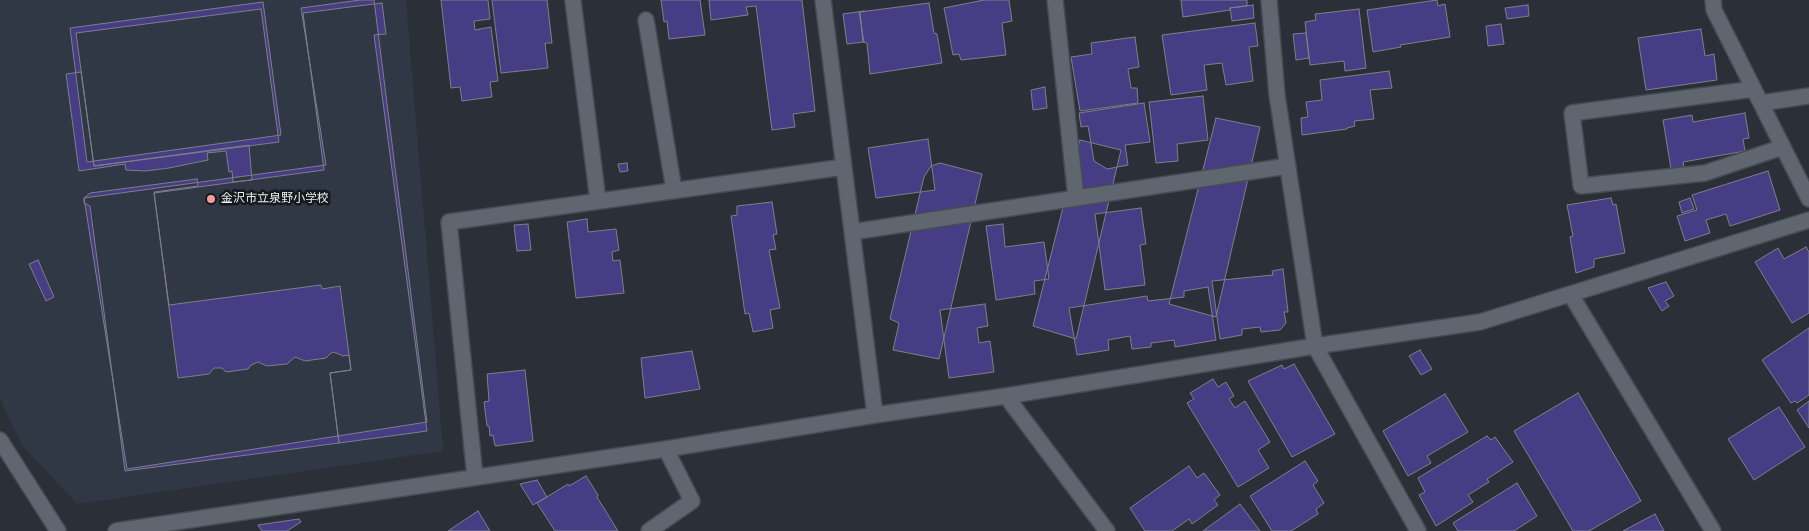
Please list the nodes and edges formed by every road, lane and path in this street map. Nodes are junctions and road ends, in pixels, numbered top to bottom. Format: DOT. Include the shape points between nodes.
graph roads {
  1 [pos="823,0"];
  2 [pos="1054,0"];
  3 [pos="1269,0"];
  4 [pos="1713,0"];
  5 [pos="573,1"];
  6 [pos="646,20"];
  7 [pos="1754,89"];
  8 [pos="1809,96"];
  9 [pos="1761,103"];
  10 [pos="1783,147"];
  11 [pos="844,166"];
  12 [pos="1288,166"];
  13 [pos="674,190"];
  14 [pos="1076,198"];
  15 [pos="1809,199"];
  16 [pos="598,201"];
  17 [pos="1809,220"];
  18 [pos="852,232"];
  19 [pos="1571,295"];
  20 [pos="1315,346"];
  21 [pos="1006,396"];
  22 [pos="876,415"];
  23 [pos="0,440"];
  24 [pos="666,449"];
  25 [pos="475,477"];
  26 [pos="58,531"];
  27 [pos="116,531"];
  28 [pos="649,531"];
  29 [pos="1107,531"];
  30 [pos="1418,531"];
  31 [pos="1713,531"];
  1 -- 11 [label="street"];
  2 -- 14 [label="street"];
  3 -- 12 [label="street" via="1277,95"];
  4 -- 7 [label="street" via="1714,10"];
  5 -- 16 [label="street"];
  6 -- 13 [label="street"];
  7 -- 9 [label="street"];
  7 -- 10 [label="street" via="1572,113 1581,186 1705,172"];
  8 -- 9 [label="street"];
  9 -- 10 [label="street"];
  10 -- 15 [label="street"];
  11 -- 13 [label="street"];
  11 -- 18 [label="street"];
  12 -- 14 [label="street"];
  12 -- 20 [label="street"];
  13 -- 16 [label="street"];
  14 -- 18 [label="street"];
  16 -- 25 [label="street" via="449,222"];
  17 -- 19 [label="street"];
  18 -- 22 [label="street"];
  19 -- 20 [label="street" via="1480,322"];
  19 -- 31 [label="street"];
  20 -- 21 [label="street"];
  20 -- 30 [label="street"];
  21 -- 22 [label="street"];
  21 -- 29 [label="street"];
  22 -- 24 [label="street"];
  23 -- 26 [label="street"];
  24 -- 25 [label="street"];
  24 -- 28 [label="street" via="692,501"];
  25 -- 27 [label="street"];
}
